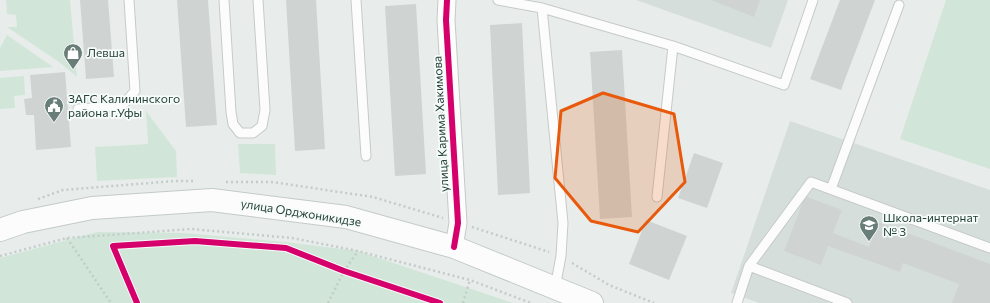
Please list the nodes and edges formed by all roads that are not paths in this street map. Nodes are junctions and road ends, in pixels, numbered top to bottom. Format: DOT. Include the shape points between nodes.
graph roads {
  1 [pos="129,0"];
  2 [pos="224,0"];
  3 [pos="258,0"];
  4 [pos="356,0"];
  5 [pos="447,0"];
  6 [pos="498,0"];
  7 [pos="813,0"];
  8 [pos="899,5"];
  9 [pos="542,8"];
  10 [pos="673,46"];
  11 [pos="78,109"];
  12 [pos="366,156"];
  13 [pos="831,189"];
  14 [pos="657,197"];
  15 [pos="0,230"];
  16 [pos="454,247"];
  17 [pos="990,248"];
  18 [pos="748,266"];
  19 [pos="555,288"];
  20 [pos="592,303"];
  21 [pos="737,303"];
  22 [pos="847,303"];
  1 -- 11 [label="lane" via="136,91 122,106"];
  2 -- 3 [label="lane" via="233,124 240,133 252,133 262,126 265,110"];
  4 -- 12 [label="lane"];
  5 -- 16 [label="street, улица Карима Хакимова" via="458,223"];
  6 -- 9 [label="lane"];
  7 -- 10 [label="lane" via="784,85"];
  8 -- 13 [label="lane"];
  9 -- 10 [label="lane"];
  9 -- 19 [label="lane" via="563,223 561,256"];
  10 -- 14 [label="lane"];
  13 -- 17 [label="lane"];
  13 -- 18 [label="lane" via="811,182"];
  15 -- 16 [label="main road, улица Орджоникидзе" via="23,222 92,208 212,200 346,217"];
  16 -- 19 [label="main road, улица Орджоникидзе"];
  18 -- 21 [label="lane"];
  18 -- 22 [label="lane"];
  19 -- 20 [label="main road, улица Орджоникидзе"];
}
